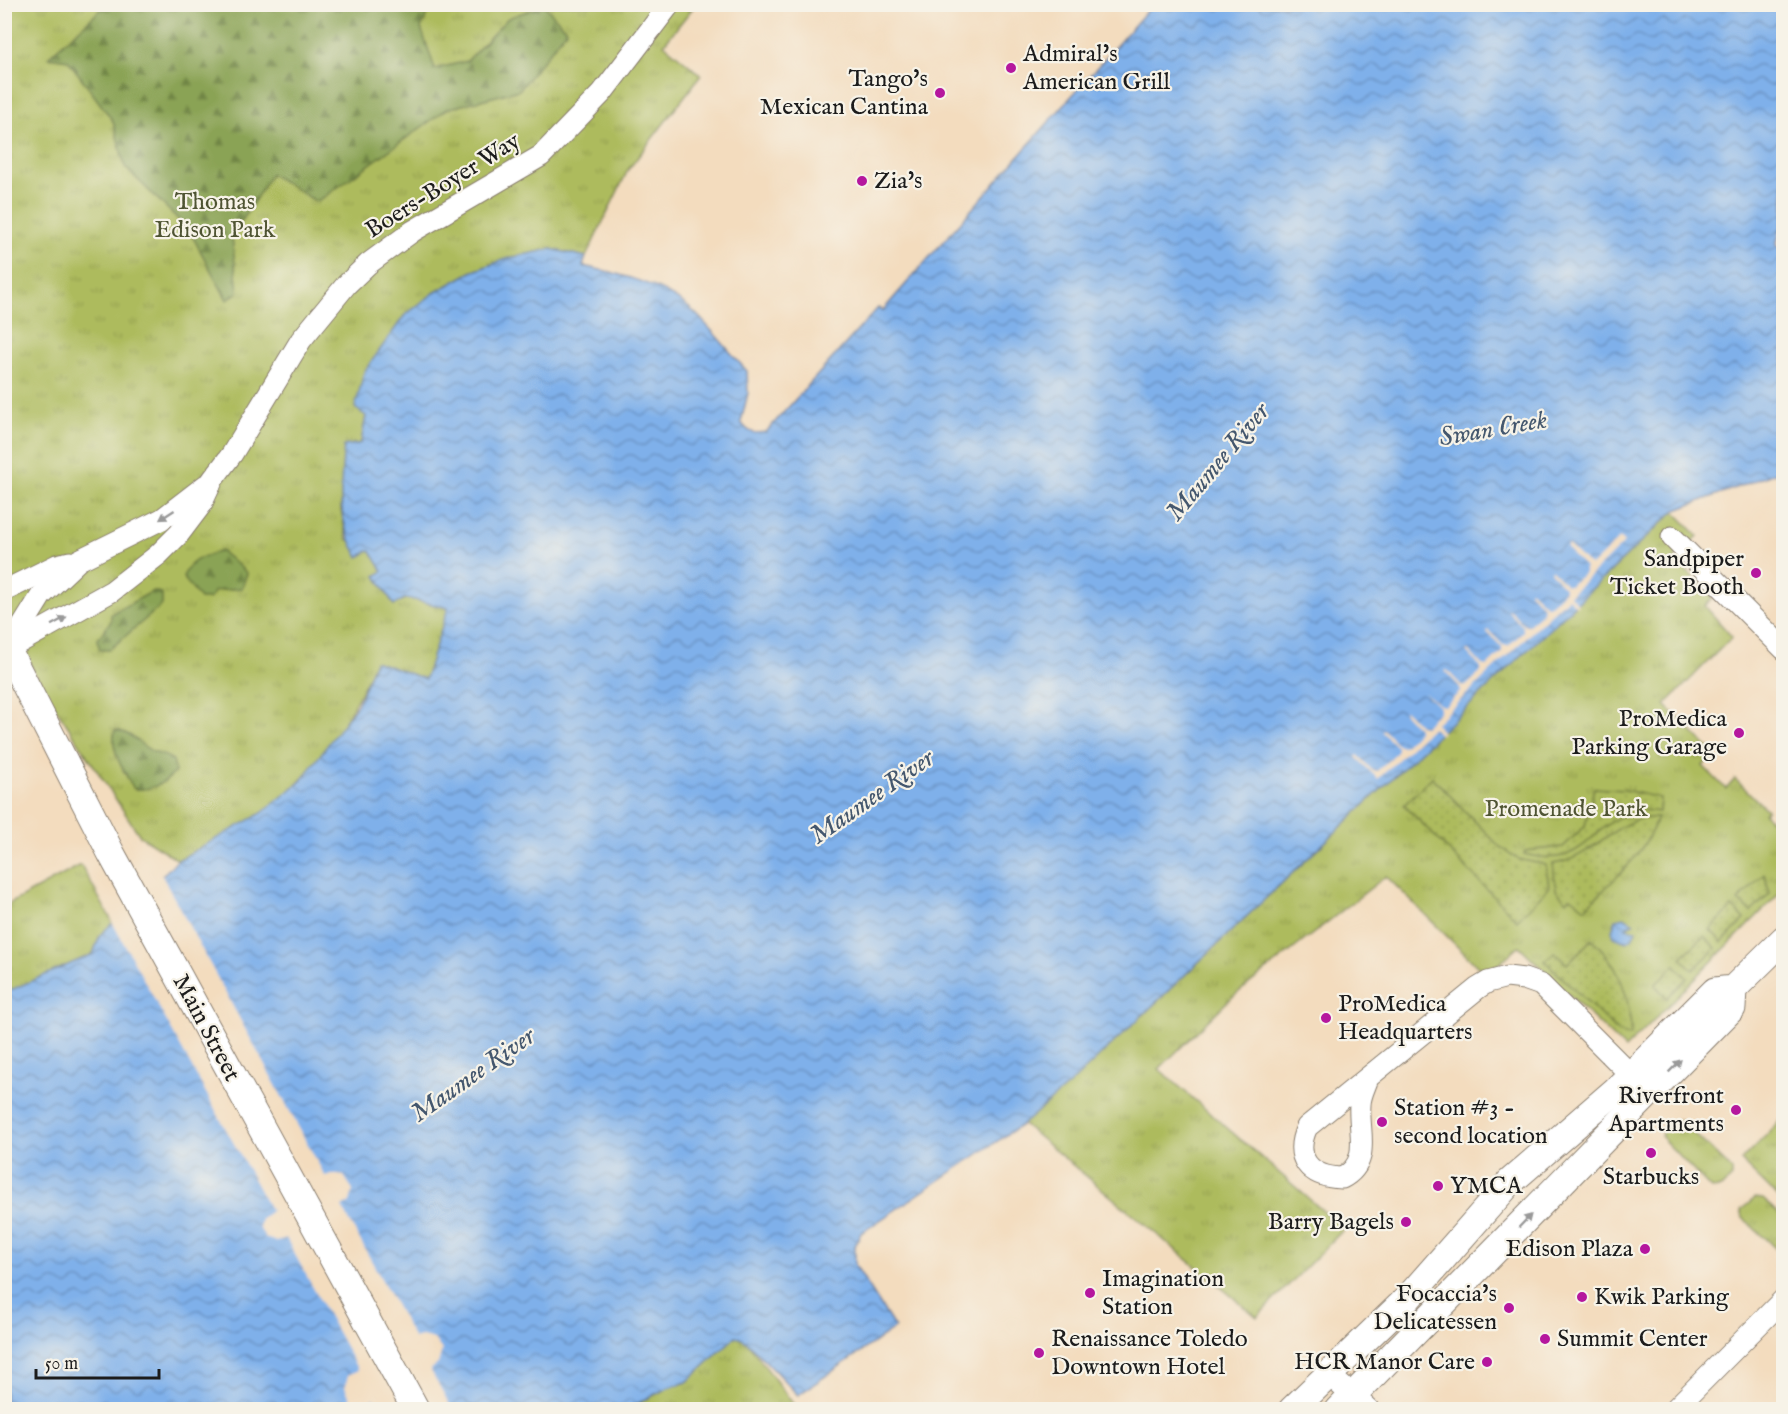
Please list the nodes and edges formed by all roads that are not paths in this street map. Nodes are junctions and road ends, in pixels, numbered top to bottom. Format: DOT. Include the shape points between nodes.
graph roads {
  1 [pos="670,4"];
  2 [pos="213,479"];
  3 [pos="135,532"];
  4 [pos="1672,537"];
  5 [pos="80,560"];
  6 [pos="146,564"];
  7 [pos="4,591"];
  8 [pos="6,648"];
  9 [pos="1784,649"];
  10 [pos="1784,939"];
  11 [pos="1368,1078"];
  12 [pos="1640,1084"];
  13 [pos="1560,1140"];
  14 [pos="1583,1162"];
  15 [pos="1461,1238"];
  16 [pos="1490,1258"];
  17 [pos="1784,1299"];
  18 [pos="1328,1374"];
  19 [pos="1354,1404"];
  20 [pos="416,1410"];
  21 [pos="1292,1410"];
  22 [pos="1674,1410"];
  1 -- 2 [label="street, Boers-Boyer Way" via="602,93 541,156 413,231 346,285 301,340"];
  2 -- 3 [label="street, Boers-Boyer Way, one-way" via="162,519"];
  2 -- 6 [label="street, Boers-Boyer Way" via="201,505 179,534"];
  3 -- 5 [label="street, Boers-Boyer Way"];
  3 -- 6 [label="street"];
  4 -- 9 [label="street"];
  5 -- 7 [label="street" via="57,566"];
  5 -- 8 [label="street, Boers-Boyer Way" via="41,596"];
  8 -- 6 [label="street, Boers-Boyer Way, one-way" via="88,606"];
  8 -- 20 [label="main road, Main Street" via="111,853"];
  10 -- 12 [label="main road" via="1733,989 1732,1008"];
  11 -- 11 [label="street" via="1307,1127 1301,1152 1305,1163 1316,1172 1342,1178 1357,1165 1363,1142 1360,1102"];
  11 -- 12 [label="street" via="1478,988 1498,978 1517,977 1541,985"];
  12 -- 13 [label="main road"];
  12 -- 14 [label="main road"];
  13 -- 14 [label="main road" via="1579,1146"];
  13 -- 15 [label="main road" via="1510,1182"];
  16 -- 14 [label="main road, one-way"];
  15 -- 16 [label="main road" via="1468,1256"];
  15 -- 18 [label="main road" via="1394,1312"];
  16 -- 19 [label="main road"];
  17 -- 22 [label="street"];
  18 -- 19 [label="street"];
  18 -- 21 [label="main road"];
}
